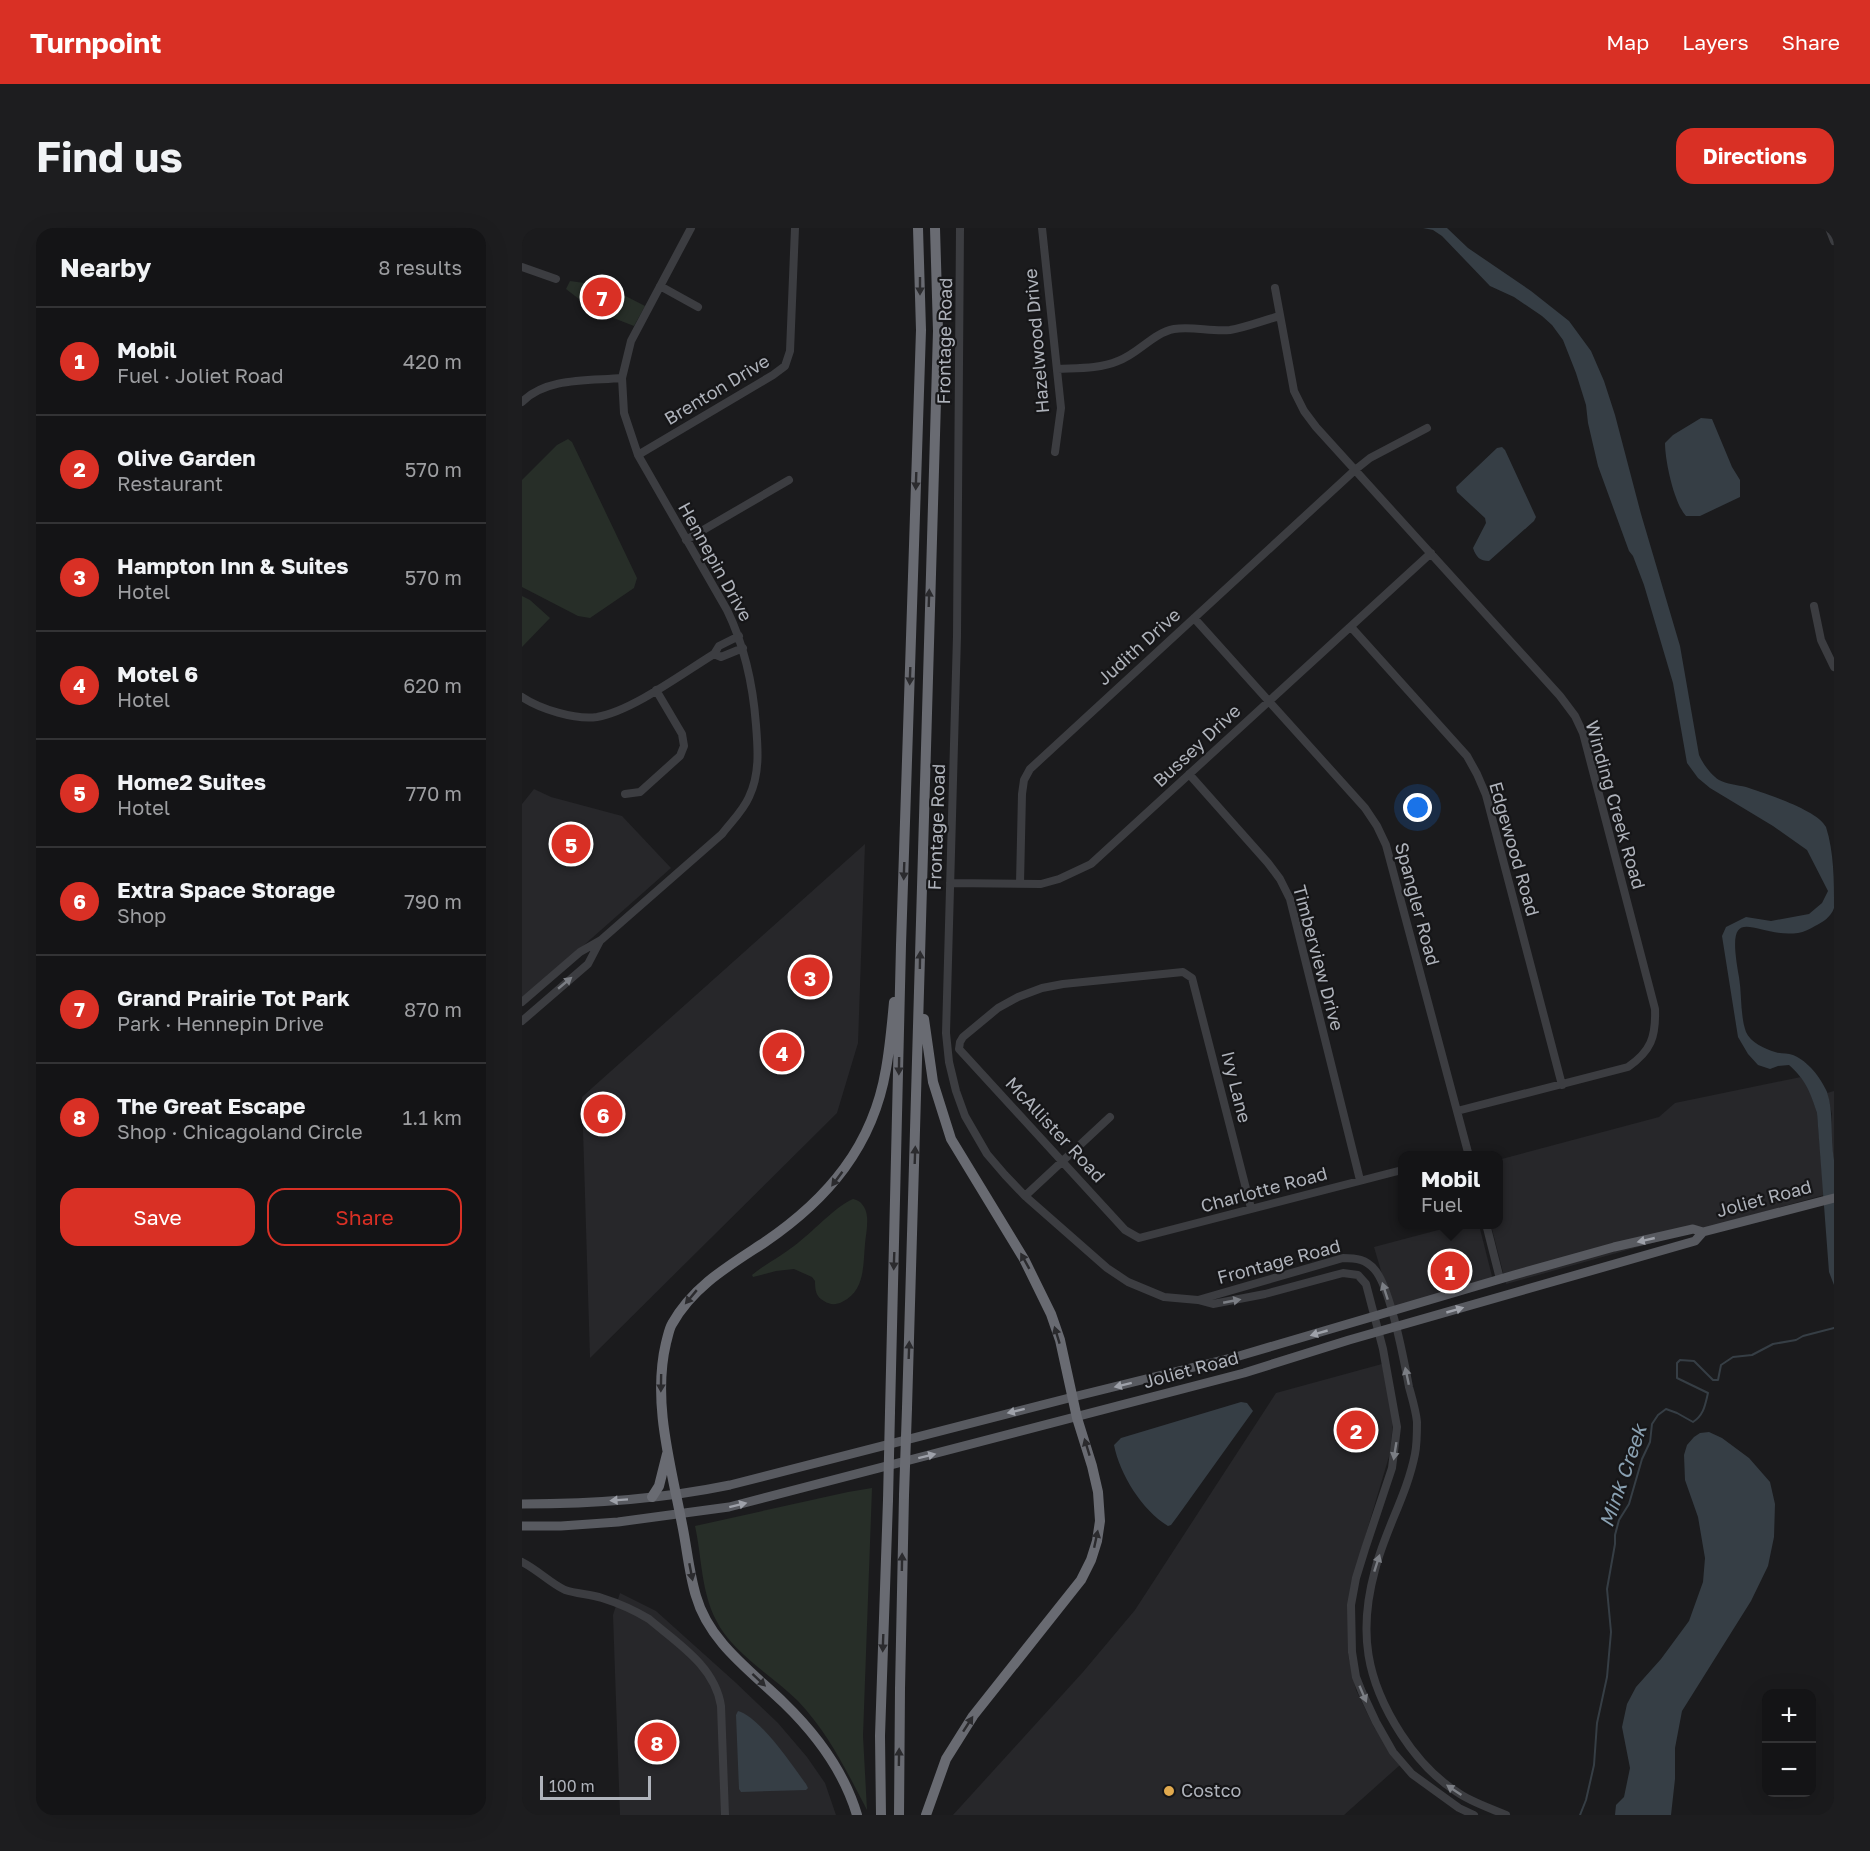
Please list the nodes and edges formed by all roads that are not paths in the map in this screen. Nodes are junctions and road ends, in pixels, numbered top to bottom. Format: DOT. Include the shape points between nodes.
graph roads {
  1 [pos="691,228"];
  2 [pos="795,228"];
  3 [pos="918,228"];
  4 [pos="935,228"];
  5 [pos="960,228"];
  6 [pos="1042,228"];
  7 [pos="1829,228"];
  8 [pos="1834,241"];
  9 [pos="522,267"];
  10 [pos="556,279"];
  11 [pos="660,286"];
  12 [pos="1275,288"];
  13 [pos="698,307"];
  14 [pos="1280,316"];
  15 [pos="1058,369"];
  16 [pos="622,378"];
  17 [pos="522,402"];
  18 [pos="1427,428"];
  19 [pos="1055,452"];
  20 [pos="638,455"];
  21 [pos="1355,470"];
  22 [pos="789,480"];
  23 [pos="686,540"];
  24 [pos="1431,553"];
  25 [pos="1814,606"];
  26 [pos="1194,618"];
  27 [pos="1351,627"];
  28 [pos="739,636"];
  29 [pos="743,648"];
  30 [pos="714,654"];
  31 [pos="1834,667"];
  32 [pos="656,690"];
  33 [pos="522,697"];
  34 [pos="1269,700"];
  35 [pos="1189,774"];
  36 [pos="624,794"];
  37 [pos="950,883"];
  38 [pos="1020,884"];
  39 [pos="601,940"];
  40 [pos="902,945"];
  41 [pos="1189,974"];
  42 [pos="920,991"];
  43 [pos="522,1002"];
  44 [pos="522,1022"];
  45 [pos="1562,1085"];
  46 [pos="1457,1111"];
  47 [pos="1110,1117"];
  48 [pos="1465,1151"];
  49 [pos="1063,1160"];
  50 [pos="1398,1171"];
  51 [pos="1360,1180"];
  52 [pos="1025,1196"];
  53 [pos="1834,1198"];
  54 [pos="1251,1208"];
  55 [pos="1487,1229"];
  56 [pos="1703,1232"];
  57 [pos="1133,1236"];
  58 [pos="1500,1279"];
  59 [pos="1198,1300"];
  60 [pos="1391,1311"];
  61 [pos="1375,1316"];
  62 [pos="1396,1327"];
  63 [pos="1379,1332"];
  64 [pos="1072,1397"];
  65 [pos="1077,1418"];
  66 [pos="668,1451"];
  67 [pos="677,1495"];
  68 [pos="652,1497"];
  69 [pos="522,1504"];
  70 [pos="680,1515"];
  71 [pos="522,1526"];
  72 [pos="522,1562"];
  73 [pos="1407,1744"];
  74 [pos="1393,1752"];
  75 [pos="725,1815"];
  76 [pos="857,1815"];
  77 [pos="881,1815"];
  78 [pos="899,1815"];
  79 [pos="926,1815"];
  80 [pos="1474,1815"];
  81 [pos="1506,1815"];
  1 -- 11 [label="street, Hennepin Drive"];
  2 -- 20 [label="street, Brenton Drive" via="790,351 785,366"];
  3 -- 40 [label="highway, one-way" via="921,330"];
  42 -- 4 [label="highway, one-way" via="938,331"];
  5 -- 37 [label="street, Frontage Road" via="957,636"];
  6 -- 15 [label="street, Hazelwood Drive"];
  7 -- 8 [label="street"];
  9 -- 10 [label="street"];
  11 -- 13 [label="street"];
  11 -- 16 [label="street, Hennepin Drive" via="631,341"];
  12 -- 14 [label="street, Winding Creek Road"];
  14 -- 15 [label="street" via="1231,330 1172,329 1119,361"];
  14 -- 21 [label="street, Winding Creek Road" via="1294,391 1316,427"];
  15 -- 19 [label="street, Hazelwood Drive" via="1061,408"];
  16 -- 17 [label="street" via="545,387"];
  16 -- 20 [label="street, Hennepin Drive" via="624,413"];
  18 -- 21 [label="street, Judith Drive"];
  20 -- 23 [label="street, Hennepin Drive"];
  21 -- 24 [label="street, Winding Creek Road"];
  21 -- 26 [label="street, Judith Drive"];
  22 -- 23 [label="street"];
  23 -- 28 [label="street, Hennepin Drive"];
  24 -- 27 [label="street, Bussey Drive"];
  24 -- 45 [label="street, Winding Creek Road" via="1575,716 1583,733 1655,1009 1653,1038 1639,1060 1628,1067"];
  25 -- 31 [label="street" via="1821,640"];
  26 -- 34 [label="street, Spangler Road"];
  26 -- 38 [label="street, Judith Drive" via="1030,769 1022,794"];
  27 -- 34 [label="street, Bussey Drive"];
  27 -- 45 [label="street, Edgewood Road" via="1467,756 1477,774 1486,795"];
  28 -- 29 [label="street, Hennepin Drive"];
  28 -- 30 [label="street" via="719,646"];
  29 -- 30 [label="street" via="721,657"];
  29 -- 39 [label="street, Hennepin Drive" via="753,687 759,751 749,797 722,834"];
  30 -- 32 [label="street"];
  32 -- 33 [label="street" via="630,705 595,717 547,710"];
  32 -- 36 [label="street" via="682,734 684,746 680,756 640,792"];
  34 -- 35 [label="street, Bussey Drive"];
  34 -- 46 [label="street, Spangler Road" via="1365,808 1386,845"];
  35 -- 38 [label="street, Bussey Drive" via="1091,864 1059,879"];
  35 -- 51 [label="street, Timberview Drive" via="1268,863 1290,899"];
  37 -- 38 [label="street, Bussey Drive"];
  37 -- 52 [label="street, Frontage Road" via="946,1033 949,1062 956,1091 987,1154"];
  39 -- 43 [label="street" via="580,952"];
  44 -- 39 [label="street, one-way" via="588,963"];
  40 -- 66 [label="highway, one-way" via="886,1070 867,1134 854,1156 830,1188 800,1216 700,1287 671,1326 662,1367 661,1395"];
  40 -- 77 [label="highway, one-way, bridge"];
  41 -- 49 [label="street, McAllister Road" via="1042,988 998,1008 960,1042 959,1049"];
  41 -- 54 [label="street, Ivy Lane"];
  64 -- 42 [label="highway, one-way" via="1060,1340 1039,1287 951,1139 933,1082"];
  78 -- 42 [label="highway, one-way, bridge" via="904,1495"];
  45 -- 46 [label="street, Winding Creek Road"];
  46 -- 48 [label="street, Spangler Road"];
  47 -- 49 [label="street"];
  49 -- 52 [label="street"];
  49 -- 57 [label="street, McAllister Road"];
  50 -- 51 [label="street, Charlotte Road"];
  51 -- 54 [label="street, Charlotte Road"];
  52 -- 59 [label="street, Frontage Road" via="1128,1282 1164,1297"];
  53 -- 56 [label="main road, Joliet Road"];
  54 -- 57 [label="street, Charlotte Road" via="1139,1238"];
  55 -- 58 [label="street"];
  56 -- 58 [label="main road, Joliet Road, one-way" via="1693,1229 1643,1240"];
  62 -- 56 [label="main road, Joliet Road, one-way" via="1695,1241"];
  58 -- 60 [label="main road, Joliet Road"];
  60 -- 59 [label="street, Frontage Road, one-way" via="1380,1277 1366,1261 1354,1258"];
  59 -- 61 [label="street, Frontage Road, one-way" via="1213,1304 1343,1273 1358,1275 1366,1284"];
  60 -- 61 [label="main road, Joliet Road"];
  60 -- 62 [label="street, Frontage Road"];
  61 -- 63 [label="street, Frontage Road"];
  61 -- 64 [label="main road, Joliet Road, one-way" via="1239,1356"];
  62 -- 63 [label="main road, Joliet Road"];
  73 -- 62 [label="street, Frontage Road, one-way" via="1374,1684 1366,1643 1375,1568 1407,1485 1415,1452 1417,1422"];
  63 -- 65 [label="main road, Joliet Road"];
  63 -- 74 [label="street, Frontage Road, one-way" via="1398,1427 1392,1468 1356,1578 1351,1638 1356,1677"];
  64 -- 65 [label="highway"];
  64 -- 67 [label="main road, Joliet Road, one-way" via="730,1485"];
  70 -- 65 [label="main road, Joliet Road, one-way" via="740,1504"];
  79 -- 65 [label="highway, one-way" via="946,1759 962,1733 1073,1592 1091,1560 1100,1521 1098,1492"];
  66 -- 67 [label="highway"];
  66 -- 68 [label="highway"];
  67 -- 68 [label="main road, Joliet Road"];
  67 -- 70 [label="highway"];
  68 -- 69 [label="main road, Joliet Road, one-way"];
  70 -- 71 [label="main road, Joliet Road"];
  70 -- 76 [label="highway, one-way" via="696,1596 706,1620 725,1647 826,1750"];
  72 -- 75 [label="street" via="564,1589 642,1614 706,1670 717,1688 721,1706"];
  73 -- 74 [label="street"];
  81 -- 73 [label="street, Frontage Road, one-way" via="1458,1793 1419,1760"];
  74 -- 80 [label="street, Frontage Road" via="1432,1791"];
}
